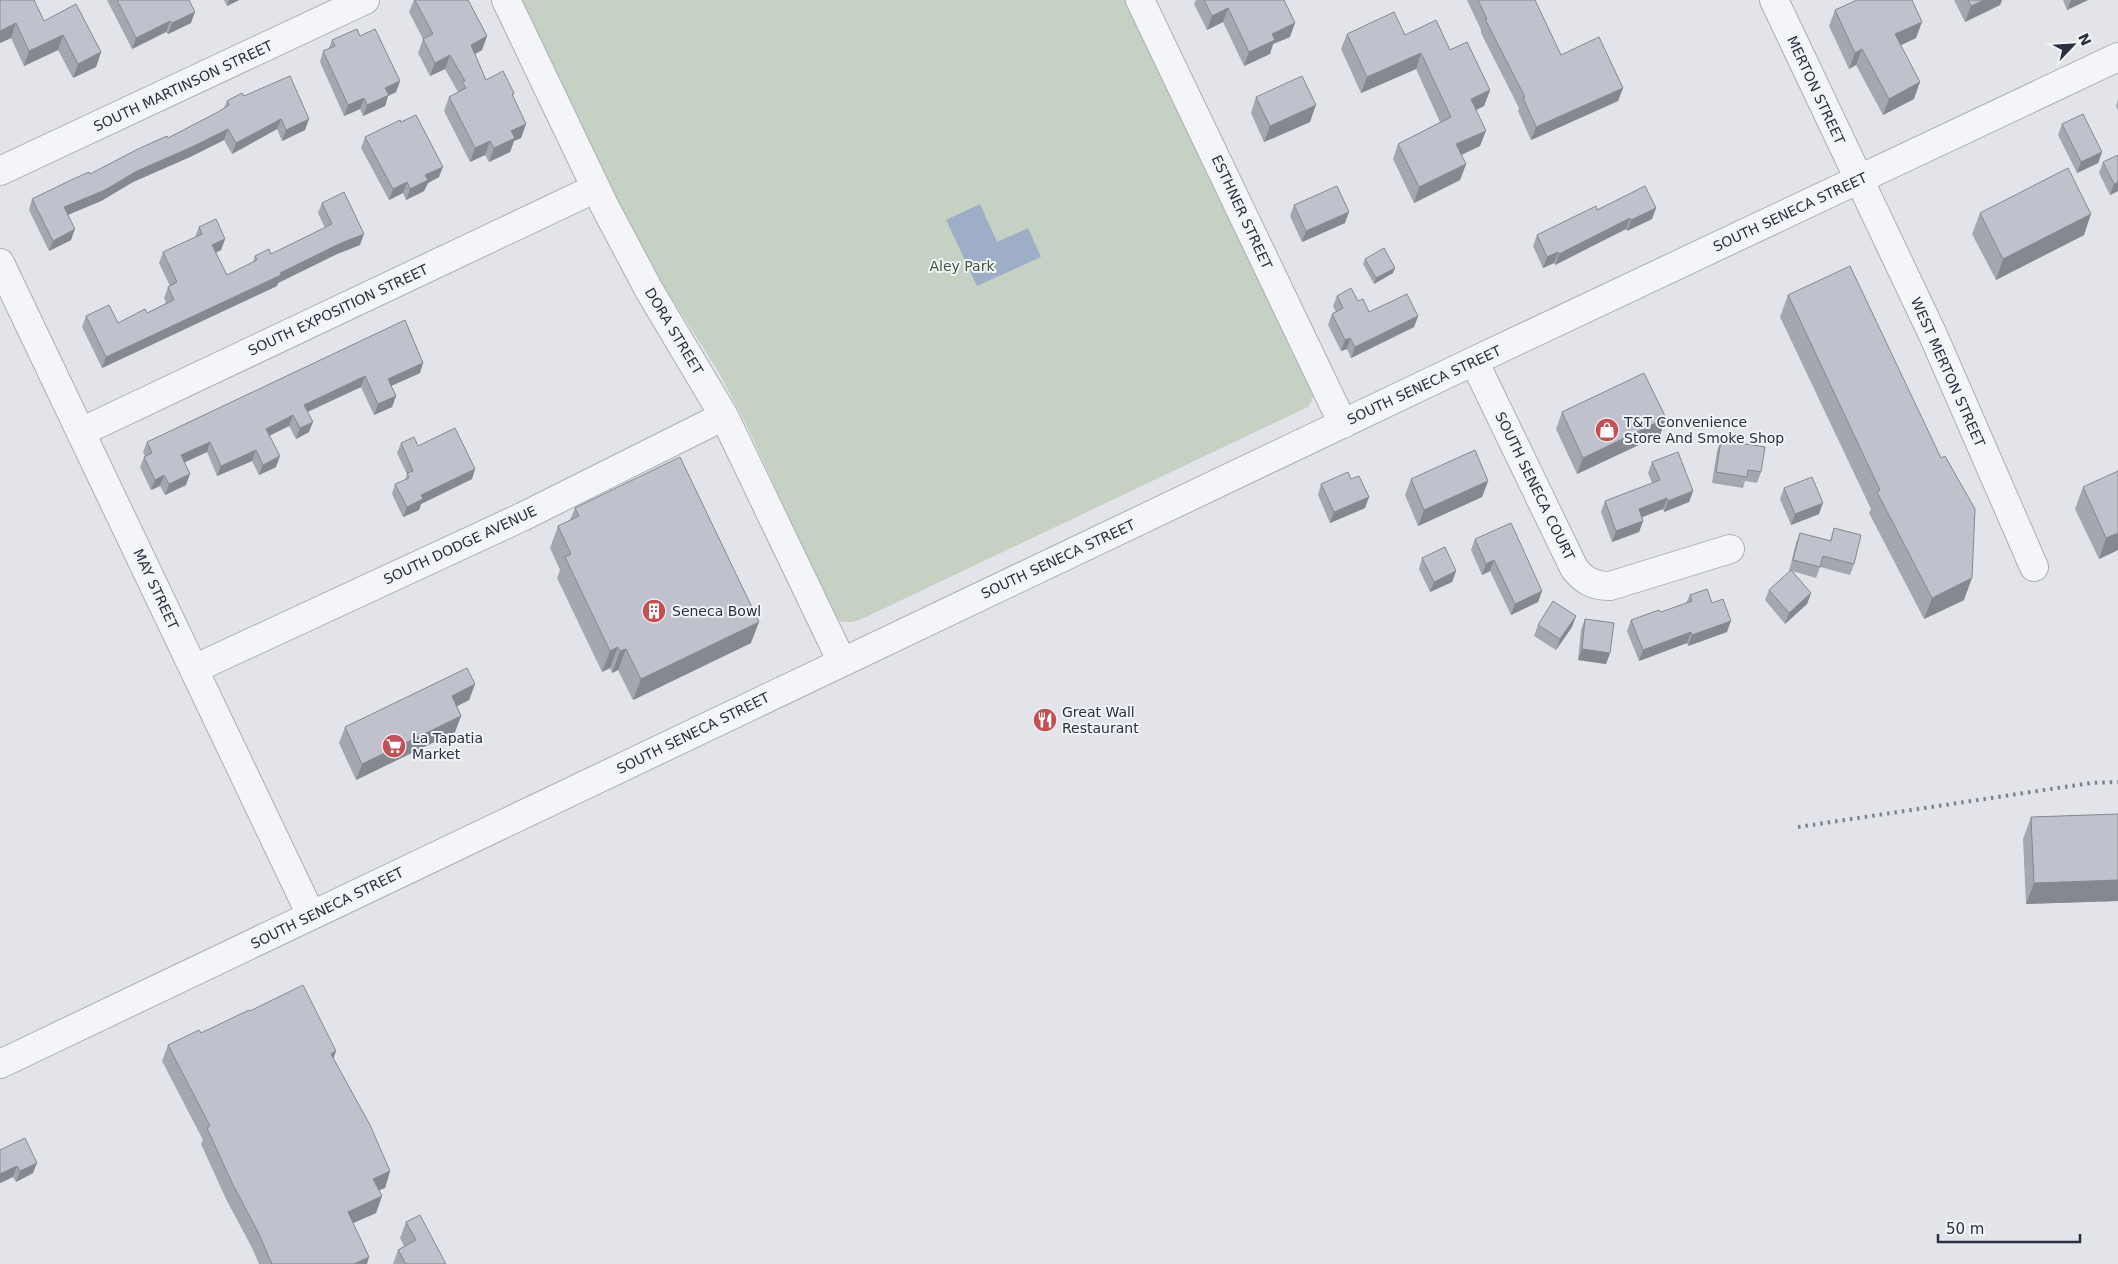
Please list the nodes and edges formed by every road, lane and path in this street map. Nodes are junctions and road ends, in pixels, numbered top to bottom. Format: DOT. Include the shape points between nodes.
graph roads {
  1 [pos="365,0"];
  2 [pos="506,0"];
  3 [pos="1140,0"];
  4 [pos="1774,0"];
  5 [pos="2118,57"];
  6 [pos="0,171"];
  7 [pos="1858,180"];
  8 [pos="596,188"];
  9 [pos="0,263"];
  10 [pos="1474,361"];
  11 [pos="724,416"];
  12 [pos="1343,424"];
  13 [pos="81,432"];
  14 [pos="1730,548"];
  15 [pos="2034,567"];
  16 [pos="842,662"];
  17 [pos="194,669"];
  18 [pos="311,915"];
  19 [pos="0,1064"];
  1 -- 6 [label="street, SOUTH MARTINSON STREET"];
  2 -- 8 [label="street, DORA STREET"];
  3 -- 12 [label="street, ESTHNER STREET"];
  4 -- 7 [label="street, MERTON STREET"];
  5 -- 7 [label="street, SOUTH SENECA STREET"];
  7 -- 10 [label="street, SOUTH SENECA STREET"];
  7 -- 15 [label="street, WEST MERTON STREET" via="1933,335"];
  8 -- 11 [label="street, DORA STREET" via="649,290"];
  8 -- 13 [label="street, SOUTH EXPOSITION STREET"];
  9 -- 13 [label="street, MAY STREET"];
  10 -- 12 [label="street, SOUTH SENECA STREET"];
  10 -- 14 [label="street, SOUTH SENECA COURT" via="1581,577 1590,583 1610,586"];
  11 -- 16 [label="street, DORA STREET"];
  11 -- 17 [label="street, SOUTH DODGE AVENUE" via="522,516"];
  12 -- 16 [label="street, SOUTH SENECA STREET"];
  13 -- 17 [label="street, MAY STREET"];
  16 -- 18 [label="street, SOUTH SENECA STREET"];
  17 -- 18 [label="street, MAY STREET"];
  18 -- 19 [label="street, SOUTH SENECA STREET"];
}
